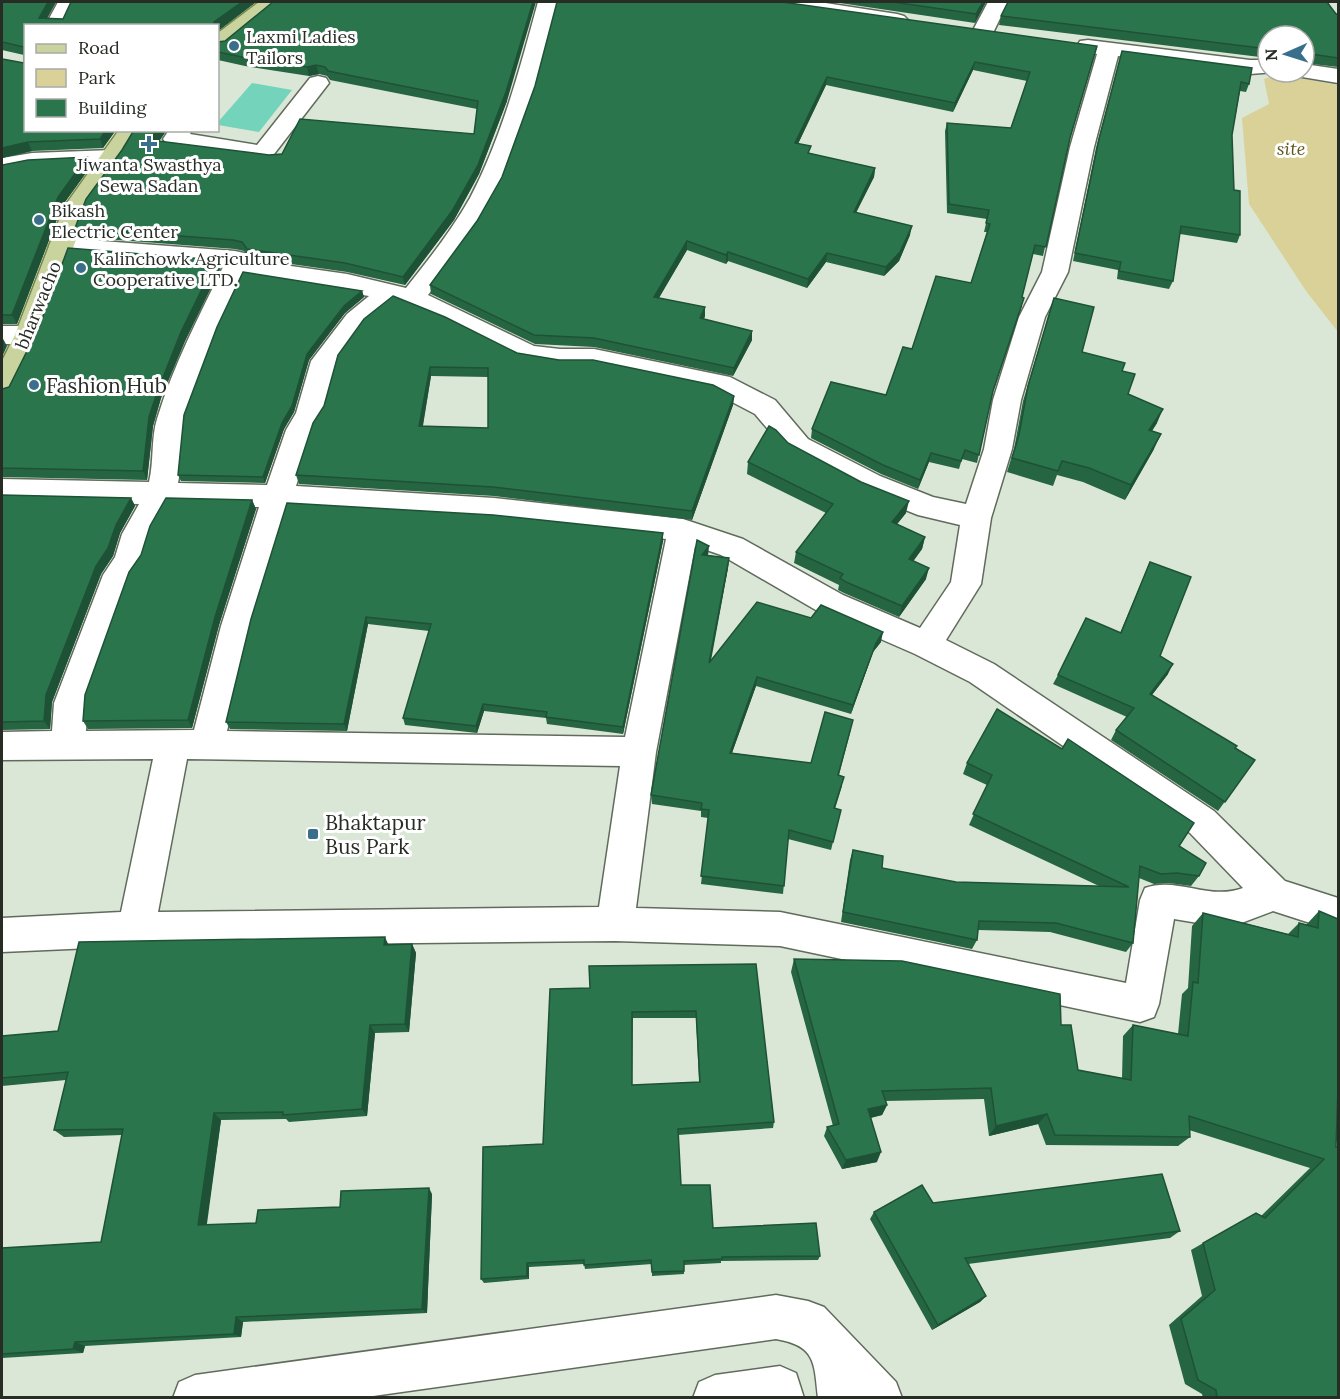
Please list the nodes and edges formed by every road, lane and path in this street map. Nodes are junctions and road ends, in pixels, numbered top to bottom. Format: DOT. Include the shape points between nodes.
graph roads {
  1 [pos="68,2"];
  2 [pos="272,2"];
  3 [pos="548,2"];
  4 [pos="782,2"];
  5 [pos="998,2"];
  6 [pos="920,23"];
  7 [pos="56,24"];
  8 [pos="982,32"];
  9 [pos="219,42"];
  10 [pos="1067,43"];
  11 [pos="1110,48"];
  12 [pos="1256,67"];
  13 [pos="1316,73"];
  14 [pos="1338,76"];
  15 [pos="318,83"];
  16 [pos="130,132"];
  17 [pos="180,132"];
  18 [pos="112,157"];
  19 [pos="2,165"];
  20 [pos="63,246"];
  21 [pos="236,267"];
  22 [pos="401,295"];
  23 [pos="2,335"];
  24 [pos="28,335"];
  25 [pos="2,388"];
  26 [pos="2,490"];
  27 [pos="161,492"];
  28 [pos="277,496"];
  29 [pos="976,518"];
  30 [pos="683,530"];
  31 [pos="926,645"];
  32 [pos="173,744"];
  33 [pos="2,746"];
  34 [pos="68,746"];
  35 [pos="207,746"];
  36 [pos="639,752"];
  37 [pos="1273,894"];
  38 [pos="1338,915"];
  39 [pos="615,924"];
  40 [pos="136,929"];
  41 [pos="2,934"];
  42 [pos="835,1354"];
  43 [pos="195,1398"];
  44 [pos="715,1398"];
  45 [pos="782,1398"];
  46 [pos="841,1398"];
  47 [pos="880,1398"];
  1 -- 7 [label="street"];
  2 -- 9 [label="main road"];
  3 -- 22 [label="street" via="541,34 488,186 461,233"];
  4 -- 6 [label="street"];
  5 -- 8 [label="street"];
  10 -- 11 [label="street"];
  11 -- 12 [label="street"];
  11 -- 29 [label="street" via="1082,147 1055,272 1032,317"];
  13 -- 14 [label="street"];
  15 -- 17 [label="street" via="263,153 175,139"];
  16 -- 18 [label="main road, bharwacho"];
  18 -- 19 [label="street"];
  18 -- 20 [label="main road, bharwacho" via="76,207"];
  20 -- 21 [label="street" via="235,259"];
  20 -- 24 [label="main road, bharwacho"];
  21 -- 22 [label="street" via="310,275"];
  21 -- 27 [label="street" via="204,332 170,421"];
  22 -- 28 [label="street" via="356,320 325,361 310,414 300,430"];
  22 -- 29 [label="street" via="528,354 594,358 720,384 765,407 798,447 880,488 928,507"];
  23 -- 24 [label="street"];
  24 -- 25 [label="main road, bharwacho"];
  26 -- 27 [label="street"];
  27 -- 28 [label="street"];
  27 -- 34 [label="street" via="137,534 129,562 118,575 80,674 71,703"];
  28 -- 30 [label="street" via="494,509"];
  28 -- 35 [label="street" via="244,599"];
  29 -- 31 [label="street" via="966,584"];
  30 -- 31 [label="street" via="732,547 832,604"];
  30 -- 36 [label="street"];
  31 -- 37 [label="street" via="982,673 1203,822"];
  32 -- 34 [label="street"];
  32 -- 35 [label="street"];
  32 -- 40 [label="street"];
  33 -- 34 [label="street"];
  35 -- 36 [label="street"];
  36 -- 39 [label="street"];
  37 -- 38 [label="street"];
  37 -- 39 [label="street" via="1228,911 1158,900 1140,1004 780,929"];
  39 -- 40 [label="street"];
  40 -- 41 [label="street"];
  42 -- 43 [label="street" via="808,1323 776,1317"];
  42 -- 46 [label="street"];
  42 -- 47 [label="street"];
  44 -- 45 [label="street" via="780,1389"];
}
